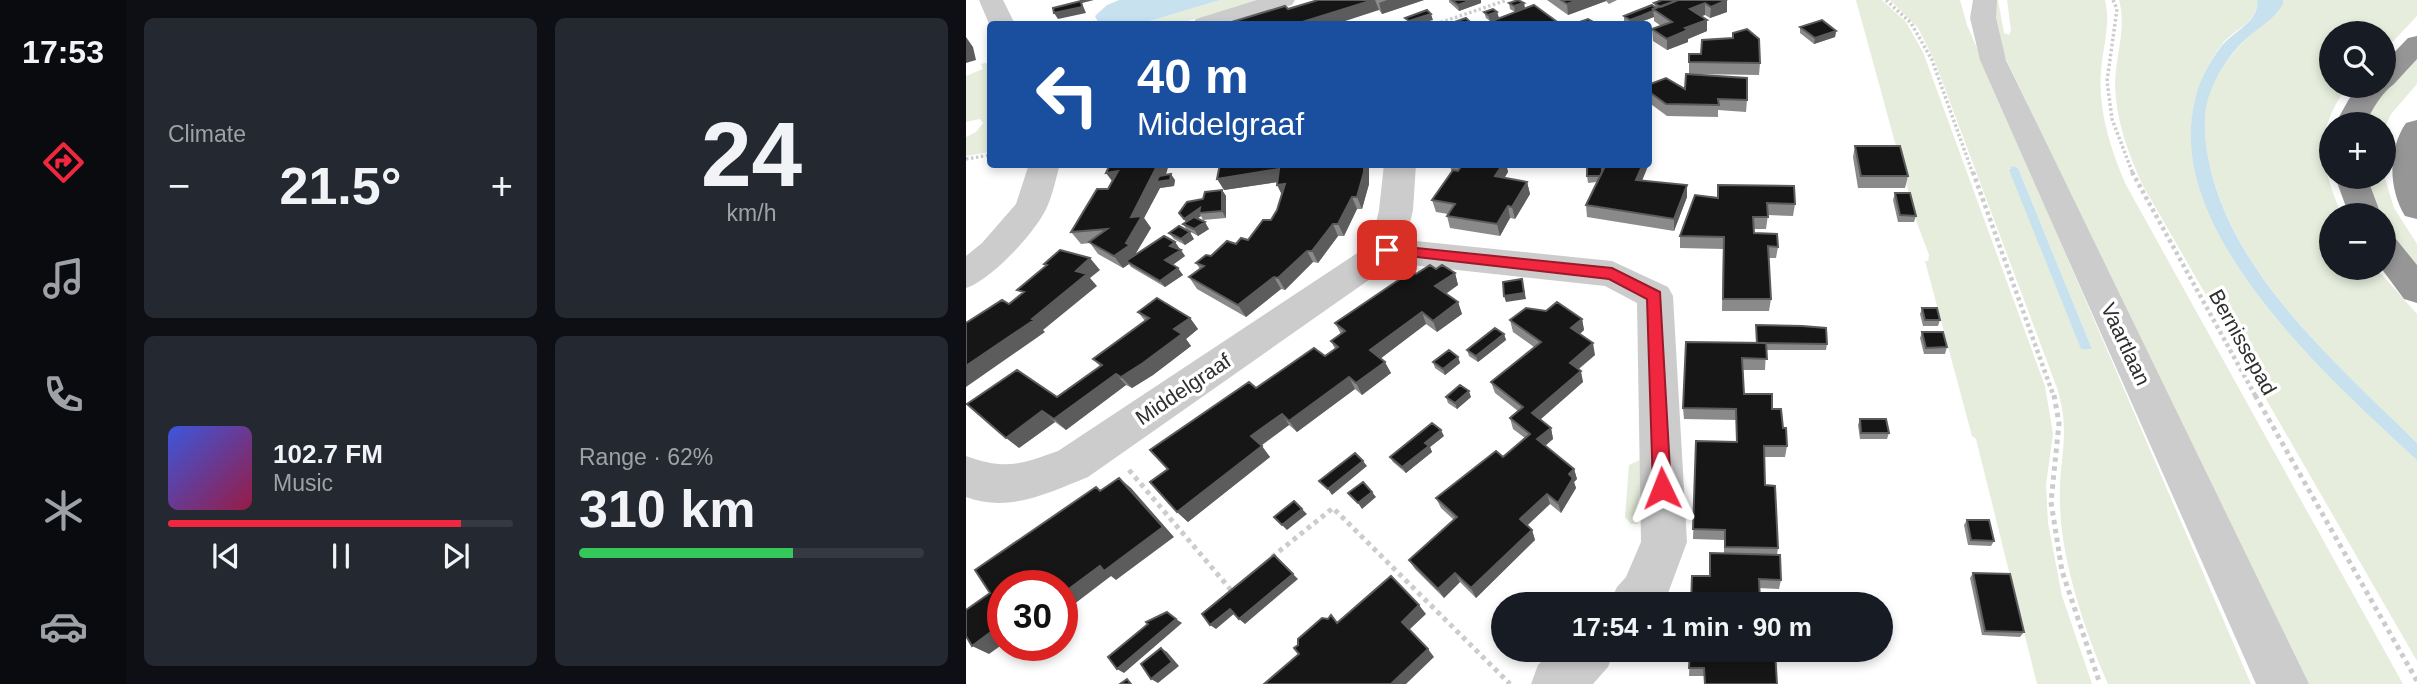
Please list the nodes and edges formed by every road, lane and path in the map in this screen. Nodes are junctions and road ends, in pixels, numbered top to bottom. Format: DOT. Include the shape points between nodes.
graph roads {
  1 [pos="979,0"];
  2 [pos="991,0"];
  3 [pos="1283,0"];
  4 [pos="1507,0"];
  5 [pos="1886,0"];
  6 [pos="1984,0"];
  7 [pos="2113,0"];
  8 [pos="966,3"];
  9 [pos="1001,21"];
  10 [pos="1215,21"];
  11 [pos="1445,21"];
  12 [pos="2417,44"];
  13 [pos="2396,66"];
  14 [pos="2417,129"];
  15 [pos="987,156"];
  16 [pos="966,159"];
  17 [pos="1044,168"];
  18 [pos="1400,168"];
  19 [pos="2417,208"];
  20 [pos="1387,250"];
  21 [pos="2396,263"];
  22 [pos="966,275"];
  23 [pos="2417,290"];
  24 [pos="1105,442"];
  25 [pos="966,475"];
  26 [pos="1261,566"];
  27 [pos="1241,582"];
  28 [pos="1644,592"];
  29 [pos="1578,662"];
  30 [pos="2417,681"];
  31 [pos="1510,684"];
  32 [pos="1557,684"];
  33 [pos="2100,684"];
  34 [pos="2283,684"];
  1 -- 8 [label="street"];
  2 -- 9 [label="street"];
  3 -- 10 [label="street"];
  4 -- 11 [label="path"];
  5 -- 33 [label="path" via="1910,23 1931,60 2054,395 2059,423 2051,502 2062,571"];
  6 -- 34 [label="street, Vaartlaan" via="1983,18 1993,60"];
  7 -- 30 [label="path, Bernissepad" via="2117,9 2107,81 2112,120 2127,163"];
  12 -- 13 [label="highway"];
  14 -- 19 [label="highway" via="2408,158"];
  15 -- 16 [label="path"];
  17 -- 22 [label="street" via="1031,207"];
  18 -- 20 [label="street"];
  20 -- 24 [label="street, Middelgraaf"];
  20 -- 28 [label="street" via="1612,274 1655,296 1664,542"];
  21 -- 23 [label="highway"];
  24 -- 25 [label="street, Middelgraaf" via="1073,464 1014,485 973,481"];
  24 -- 27 [label="path" via="1231,590"];
  26 -- 31 [label="path" via="1333,508"];
  29 -- 32 [label="street"];
}
